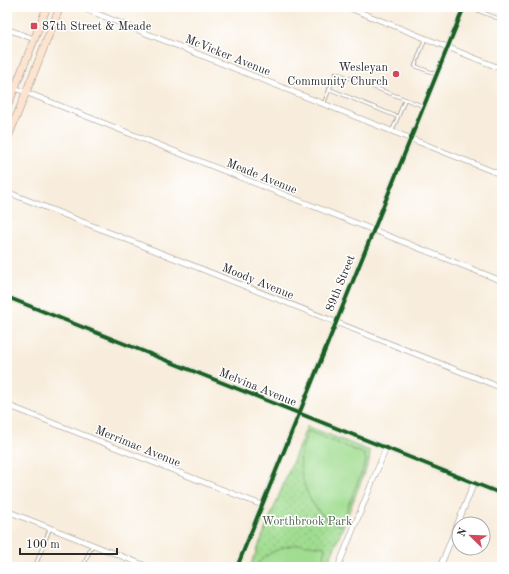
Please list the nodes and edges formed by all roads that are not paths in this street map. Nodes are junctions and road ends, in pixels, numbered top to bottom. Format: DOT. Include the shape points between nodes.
graph roads {
  1 [pos="47,7"];
  2 [pos="60,7"];
  3 [pos="80,7"];
  4 [pos="347,7"];
  5 [pos="464,7"];
  6 [pos="469,7"];
  7 [pos="360,9"];
  8 [pos="502,20"];
  9 [pos="7,29"];
  10 [pos="426,38"];
  11 [pos="34,39"];
  12 [pos="448,47"];
  13 [pos="502,69"];
  14 [pos="436,74"];
  15 [pos="15,88"];
  16 [pos="329,89"];
  17 [pos="26,92"];
  18 [pos="405,99"];
  19 [pos="324,103"];
  20 [pos="423,106"];
  21 [pos="7,108"];
  22 [pos="398,117"];
  23 [pos="392,131"];
  24 [pos="410,138"];
  25 [pos="7,140"];
  26 [pos="502,175"];
  27 [pos="7,192"];
  28 [pos="373,230"];
  29 [pos="502,281"];
  30 [pos="7,298"];
  31 [pos="335,322"];
  32 [pos="502,388"];
  33 [pos="7,405"];
  34 [pos="299,414"];
  35 [pos="386,448"];
  36 [pos="474,482"];
  37 [pos="502,494"];
  38 [pos="262,505"];
  39 [pos="7,511"];
  40 [pos="50,528"];
  41 [pos="92,544"];
  42 [pos="125,558"];
  43 [pos="42,567"];
  44 [pos="83,567"];
  45 [pos="121,567"];
  46 [pos="149,567"];
  47 [pos="237,567"];
  48 [pos="338,567"];
  49 [pos="440,567"];
  1 -- 11 [label="main road"];
  2 -- 17 [label="main road"];
  3 -- 19 [label="street, McVicker Avenue"];
  4 -- 7 [label="street"];
  5 -- 12 [label="street, 89th Street"];
  6 -- 8 [label="lane"];
  7 -- 10 [label="street"];
  9 -- 11 [label="street"];
  10 -- 12 [label="street"];
  10 -- 14 [label="lane" via="415,66"];
  11 -- 15 [label="main road"];
  12 -- 13 [label="street"];
  12 -- 14 [label="street, 89th Street"];
  14 -- 20 [label="street, 89th Street"];
  15 -- 17 [label="street, Meade Avenue"];
  15 -- 21 [label="main road"];
  16 -- 18 [label="lane" via="336,73"];
  16 -- 19 [label="lane"];
  16 -- 22 [label="lane"];
  17 -- 25 [label="main road"];
  17 -- 28 [label="street, Meade Avenue"];
  18 -- 20 [label="lane"];
  18 -- 22 [label="lane"];
  19 -- 23 [label="street, McVicker Avenue"];
  20 -- 24 [label="street, 89th Street"];
  22 -- 23 [label="lane"];
  23 -- 24 [label="street, McVicker Avenue"];
  24 -- 26 [label="street, McVicker Avenue"];
  24 -- 28 [label="street, 89th Street"];
  27 -- 31 [label="street, Moody Avenue"];
  28 -- 29 [label="street, Meade Avenue"];
  28 -- 31 [label="street, 89th Street"];
  30 -- 34 [label="street, Melvina Avenue"];
  31 -- 32 [label="street, Moody Avenue"];
  31 -- 34 [label="street, 89th Street"];
  33 -- 38 [label="street, Merrimac Avenue"];
  34 -- 35 [label="street, Melvina Avenue"];
  34 -- 38 [label="street, 89th Street"];
  35 -- 36 [label="street, Melvina Avenue"];
  35 -- 48 [label="street"];
  36 -- 37 [label="street, Melvina Avenue"];
  36 -- 49 [label="street"];
  38 -- 47 [label="street, 89th Street"];
  39 -- 40 [label="street"];
  40 -- 41 [label="street"];
  40 -- 43 [label="lane" via="36,564"];
  41 -- 42 [label="street"];
  41 -- 44 [label="lane"];
  42 -- 45 [label="lane"];
  42 -- 46 [label="street"];
}
